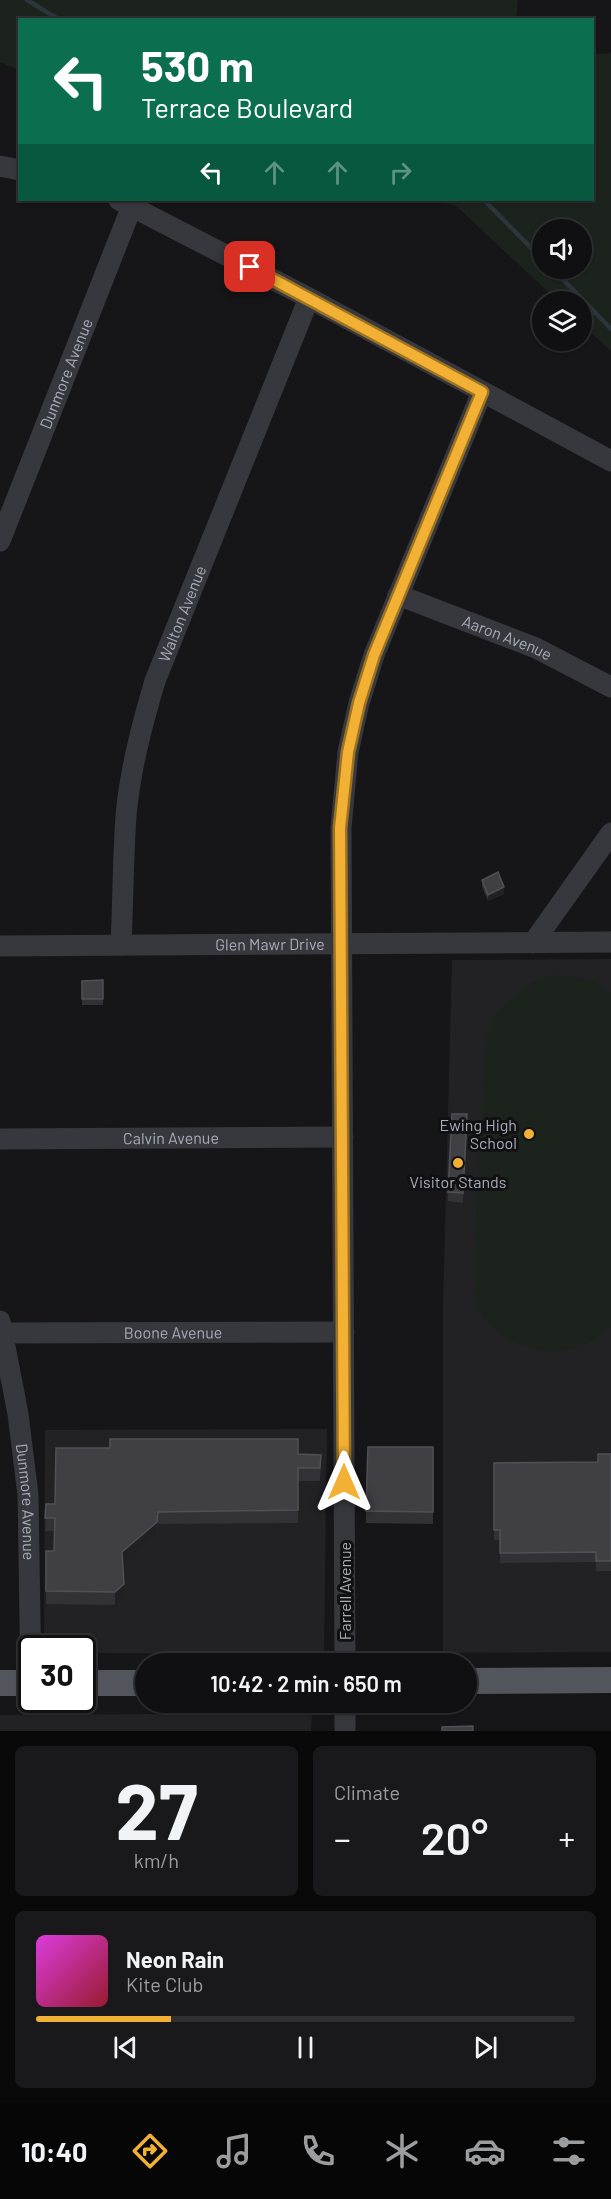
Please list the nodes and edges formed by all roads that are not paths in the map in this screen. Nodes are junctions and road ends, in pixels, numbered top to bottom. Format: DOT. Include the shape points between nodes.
graph roads {
  1 [pos="0,166"];
  2 [pos="18,170"];
  3 [pos="125,203"];
  4 [pos="309,298"];
  5 [pos="482,392"];
  6 [pos="611,461"];
  7 [pos="0,541"];
  8 [pos="398,596"];
  9 [pos="611,687"];
  10 [pos="611,832"];
  11 [pos="611,942"];
  12 [pos="533,943"];
  13 [pos="342,944"];
  14 [pos="121,945"];
  15 [pos="0,946"];
  16 [pos="343,1137"];
  17 [pos="0,1139"];
  18 [pos="1,1327"];
  19 [pos="344,1332"];
  20 [pos="30,1635"];
  21 [pos="345,1653"];
  22 [pos="611,1680"];
  23 [pos="477,1681"];
  24 [pos="0,1683"];
  25 [pos="18,1683"];
  26 [pos="96,1683"];
  27 [pos="135,1683"];
  28 [pos="345,1713"];
  29 [pos="345,1731"];
  1 -- 2 [label="street"];
  3 -- 4 [label="street"];
  3 -- 7 [label="street, Dunmore Avenue"];
  4 -- 5 [label="street"];
  4 -- 14 [label="street, Walton Avenue" via="155,681 134,760 126,815"];
  5 -- 6 [label="street"];
  5 -- 8 [label="street, Farrell Avenue"];
  8 -- 9 [label="street, Aaron Avenue" via="536,648"];
  8 -- 13 [label="street, Farrell Avenue" via="374,655 348,752 340,828"];
  10 -- 12 [label="street"];
  11 -- 12 [label="street, Glen Mawr Drive"];
  12 -- 13 [label="street, Glen Mawr Drive"];
  13 -- 14 [label="street, Glen Mawr Drive"];
  13 -- 16 [label="street, Farrell Avenue"];
  14 -- 15 [label="street, Glen Mawr Drive"];
  16 -- 17 [label="street, Calvin Avenue"];
  16 -- 19 [label="street, Farrell Avenue"];
  18 -- 19 [label="street, Boone Avenue"];
  18 -- 20 [label="street, Dunmore Avenue" via="28,1495"];
  19 -- 21 [label="street, Farrell Avenue"];
  22 -- 23 [label="main road"];
  24 -- 25 [label="main road"];
  26 -- 27 [label="main road"];
  28 -- 29 [label="street"];
}
